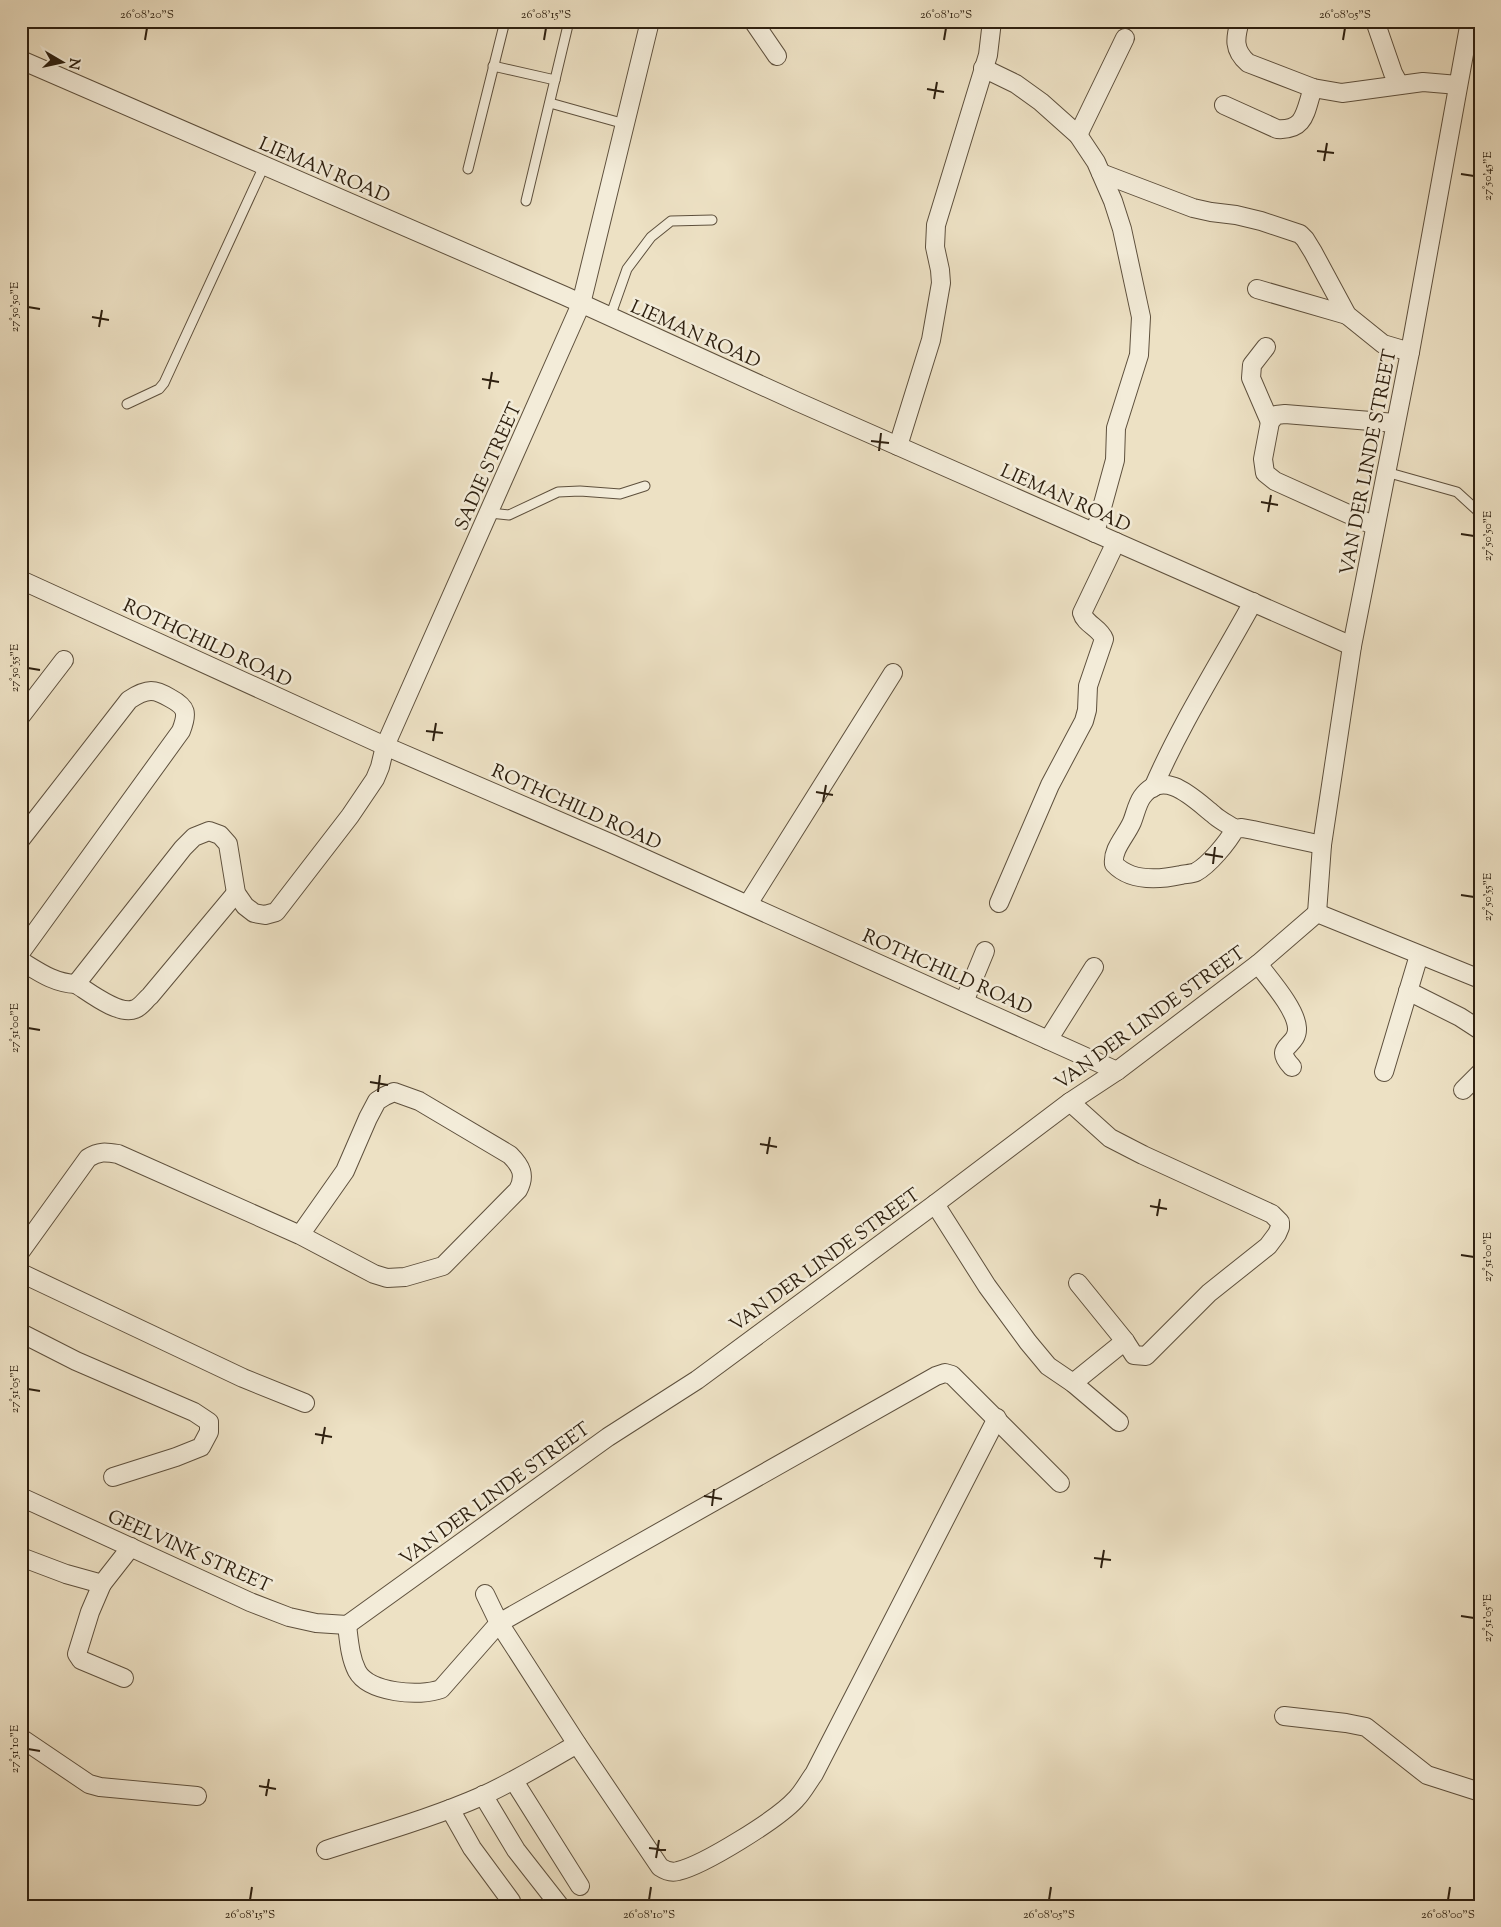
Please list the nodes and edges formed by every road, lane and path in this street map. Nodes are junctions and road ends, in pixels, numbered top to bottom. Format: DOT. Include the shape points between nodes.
graph roads {
  1 [pos="504,21"];
  2 [pos="569,21"];
  3 [pos="650,21"];
  4 [pos="753,21"];
  5 [pos="992,21"];
  6 [pos="1240,21"];
  7 [pos="1375,21"];
  8 [pos="1470,21"];
  9 [pos="1125,38"];
  10 [pos="777,56"];
  11 [pos="21,60"];
  12 [pos="493,66"];
  13 [pos="983,68"];
  14 [pos="555,80"];
  15 [pos="1399,84"];
  16 [pos="1458,85"];
  17 [pos="1313,88"];
  18 [pos="550,103"];
  19 [pos="1224,105"];
  20 [pos="625,124"];
  21 [pos="1078,135"];
  22 [pos="264,166"];
  23 [pos="468,169"];
  24 [pos="1100,173"];
  25 [pos="526,201"];
  26 [pos="712,220"];
  27 [pos="1257,289"];
  28 [pos="581,304"];
  29 [pos="1347,315"];
  30 [pos="610,317"];
  31 [pos="1266,347"];
  32 [pos="1410,352"];
  33 [pos="126,404"];
  34 [pos="1270,422"];
  35 [pos="1395,423"];
  36 [pos="898,446"];
  37 [pos="1386,472"];
  38 [pos="645,486"];
  39 [pos="490,513"];
  40 [pos="1480,513"];
  41 [pos="1375,526"];
  42 [pos="1095,533"];
  43 [pos="1116,542"];
  44 [pos="21,580"];
  45 [pos="1253,602"];
  46 [pos="1352,646"];
  47 [pos="64,660"];
  48 [pos="893,673"];
  49 [pos="21,716"];
  50 [pos="385,746"];
  51 [pos="1153,788"];
  52 [pos="1235,829"];
  53 [pos="21,839"];
  54 [pos="1322,845"];
  55 [pos="236,894"];
  56 [pos="999,903"];
  57 [pos="748,904"];
  58 [pos="1317,913"];
  59 [pos="985,951"];
  60 [pos="21,952"];
  61 [pos="1419,955"];
  62 [pos="21,961"];
  63 [pos="1258,964"];
  64 [pos="1094,967"];
  65 [pos="1480,979"];
  66 [pos="76,984"];
  67 [pos="1408,991"];
  68 [pos="964,1002"];
  69 [pos="1480,1030"];
  70 [pos="1048,1040"];
  71 [pos="1292,1067"];
  72 [pos="1117,1071"];
  73 [pos="1384,1072"];
  74 [pos="1480,1073"];
  75 [pos="1463,1090"];
  76 [pos="1070,1102"];
  77 [pos="935,1204"];
  78 [pos="300,1235"];
  79 [pos="21,1251"];
  80 [pos="21,1273"];
  81 [pos="1078,1282"];
  82 [pos="21,1334"];
  83 [pos="1125,1341"];
  84 [pos="1073,1382"];
  85 [pos="305,1403"];
  86 [pos="996,1418"];
  87 [pos="1119,1422"];
  88 [pos="113,1476"];
  89 [pos="1060,1483"];
  90 [pos="21,1497"];
  91 [pos="131,1547"];
  92 [pos="23,1561"];
  93 [pos="102,1584"];
  94 [pos="485,1594"];
  95 [pos="499,1623"];
  96 [pos="347,1625"];
  97 [pos="124,1678"];
  98 [pos="1284,1716"];
  99 [pos="21,1738"];
  100 [pos="577,1744"];
  101 [pos="514,1781"];
  102 [pos="1480,1792"];
  103 [pos="483,1795"];
  104 [pos="197,1796"];
  105 [pos="450,1809"];
  106 [pos="326,1850"];
  107 [pos="580,1886"];
  108 [pos="511,1901"];
  109 [pos="560,1906"];
  1 -- 12 [label="lane"];
  2 -- 14 [label="lane"];
  3 -- 20 [label="street, SADIE STREET"];
  4 -- 10 [label="street"];
  5 -- 13 [label="street"];
  6 -- 17 [label="street" via="1235,39 1243,59"];
  7 -- 15 [label="street"];
  8 -- 16 [label="street, VAN DER LINDE STREET"];
  9 -- 21 [label="street"];
  11 -- 22 [label="street, LIEMAN ROAD"];
  12 -- 14 [label="lane"];
  12 -- 23 [label="lane"];
  13 -- 21 [label="street" via="1016,84"];
  13 -- 36 [label="street" via="936,225 935,247 941,283 931,340"];
  14 -- 18 [label="lane"];
  15 -- 16 [label="street"];
  15 -- 17 [label="street" via="1342,93"];
  16 -- 32 [label="street, VAN DER LINDE STREET"];
  17 -- 19 [label="street" via="1300,123 1295,128 1277,128"];
  18 -- 20 [label="lane"];
  18 -- 25 [label="lane"];
  20 -- 28 [label="street, SADIE STREET"];
  21 -- 24 [label="street"];
  22 -- 28 [label="street, LIEMAN ROAD"];
  22 -- 33 [label="lane" via="164,383 160,389"];
  24 -- 29 [label="street" via="1193,208 1261,221 1300,234"];
  24 -- 42 [label="street" via="1122,229 1141,317 1139,355 1116,428 1115,460"];
  26 -- 30 [label="lane" via="671,221 651,237 627,269"];
  27 -- 29 [label="street"];
  28 -- 30 [label="street, LIEMAN ROAD"];
  28 -- 39 [label="street, SADIE STREET"];
  29 -- 32 [label="street" via="1383,344"];
  30 -- 36 [label="street, LIEMAN ROAD"];
  31 -- 34 [label="street" via="1252,365 1251,378"];
  32 -- 35 [label="street, VAN DER LINDE STREET"];
  34 -- 35 [label="street" via="1285,414"];
  34 -- 41 [label="street" via="1263,459 1265,473 1275,481"];
  35 -- 37 [label="street, VAN DER LINDE STREET"];
  36 -- 42 [label="street, LIEMAN ROAD"];
  37 -- 40 [label="lane" via="1457,492"];
  37 -- 41 [label="street, VAN DER LINDE STREET"];
  38 -- 39 [label="lane" via="620,494 558,492 508,515"];
  39 -- 50 [label="street, SADIE STREET"];
  41 -- 46 [label="street, VAN DER LINDE STREET"];
  42 -- 43 [label="street, LIEMAN ROAD"];
  43 -- 45 [label="street, LIEMAN ROAD"];
  43 -- 56 [label="street" via="1082,613 1104,640 1088,686 1084,721 1050,785"];
  44 -- 50 [label="street, ROTHCHILD ROAD"];
  45 -- 46 [label="street, LIEMAN ROAD"];
  45 -- 51 [label="street" via="1166,758"];
  46 -- 54 [label="street, VAN DER LINDE STREET"];
  47 -- 49 [label="street"];
  48 -- 57 [label="street"];
  50 -- 55 [label="street, SADIE STREET" via="375,779 276,912 254,913"];
  50 -- 57 [label="street, ROTHCHILD ROAD"];
  51 -- 52 [label="street" via="1165,785 1179,788"];
  51 -- 52 [label="street" via="1142,798 1117,848 1114,864 1123,871 1145,879 1195,872 1209,861"];
  52 -- 54 [label="street"];
  53 -- 60 [label="street" via="129,700 152,691 180,703 186,719 181,731"];
  54 -- 58 [label="street, VAN DER LINDE STREET"];
  55 -- 66 [label="street" via="140,1007 134,1010 117,1008"];
  55 -- 66 [label="street" via="228,844 214,832 202,832 183,848"];
  57 -- 68 [label="street, ROTHCHILD ROAD"];
  58 -- 61 [label="street"];
  58 -- 63 [label="street, VAN DER LINDE STREET"];
  59 -- 68 [label="street"];
  61 -- 65 [label="street"];
  61 -- 67 [label="street"];
  62 -- 66 [label="street" via="51,979"];
  63 -- 71 [label="street" via="1292,1013 1297,1026 1297,1034 1283,1054"];
  63 -- 72 [label="street, VAN DER LINDE STREET"];
  64 -- 70 [label="street"];
  67 -- 69 [label="street" via="1460,1016"];
  67 -- 73 [label="street"];
  68 -- 70 [label="street, ROTHCHILD ROAD"];
  70 -- 72 [label="street, ROTHCHILD ROAD"];
  72 -- 76 [label="street, VAN DER LINDE STREET"];
  74 -- 75 [label="street"];
  76 -- 77 [label="street, VAN DER LINDE STREET"];
  76 -- 83 [label="street" via="1110,1138 1272,1214 1280,1222 1277,1234 1268,1246 1209,1294 1146,1356 1134,1355"];
  77 -- 84 [label="street" via="1028,1342 1048,1366"];
  77 -- 96 [label="street, VAN DER LINDE STREET" via="696,1380 608,1437"];
  78 -- 78 [label="street" via="345,1171 377,1102 394,1092 419,1101 510,1155 523,1175 518,1190 443,1266 425,1272 387,1278"];
  78 -- 79 [label="street" via="118,1154 97,1152 88,1158"];
  80 -- 85 [label="street" via="243,1378"];
  81 -- 83 [label="street"];
  82 -- 88 [label="street" via="194,1412 209,1422 209,1432 201,1447"];
  83 -- 84 [label="street"];
  84 -- 87 [label="street"];
  86 -- 89 [label="street"];
  86 -- 95 [label="street" via="952,1375 936,1376"];
  86 -- 100 [label="street" via="814,1774 796,1800 772,1820 715,1854 679,1871 666,1871 660,1867"];
  90 -- 91 [label="street, GEELVINK STREET"];
  91 -- 93 [label="street"];
  91 -- 96 [label="street, GEELVINK STREET" via="290,1617"];
  92 -- 93 [label="street"];
  93 -- 97 [label="street" via="77,1654 81,1660"];
  94 -- 95 [label="street"];
  95 -- 96 [label="street" via="441,1689 415,1694 384,1689 358,1673 351,1655"];
  95 -- 100 [label="street"];
  98 -- 102 [label="street" via="1366,1727 1427,1775"];
  99 -- 104 [label="street" via="89,1784 100,1788"];
  100 -- 101 [label="street"];
  101 -- 103 [label="street"];
  101 -- 107 [label="street"];
  103 -- 105 [label="street"];
  103 -- 109 [label="street" via="516,1850"];
  105 -- 106 [label="street"];
  105 -- 108 [label="street" via="472,1848"];
}
